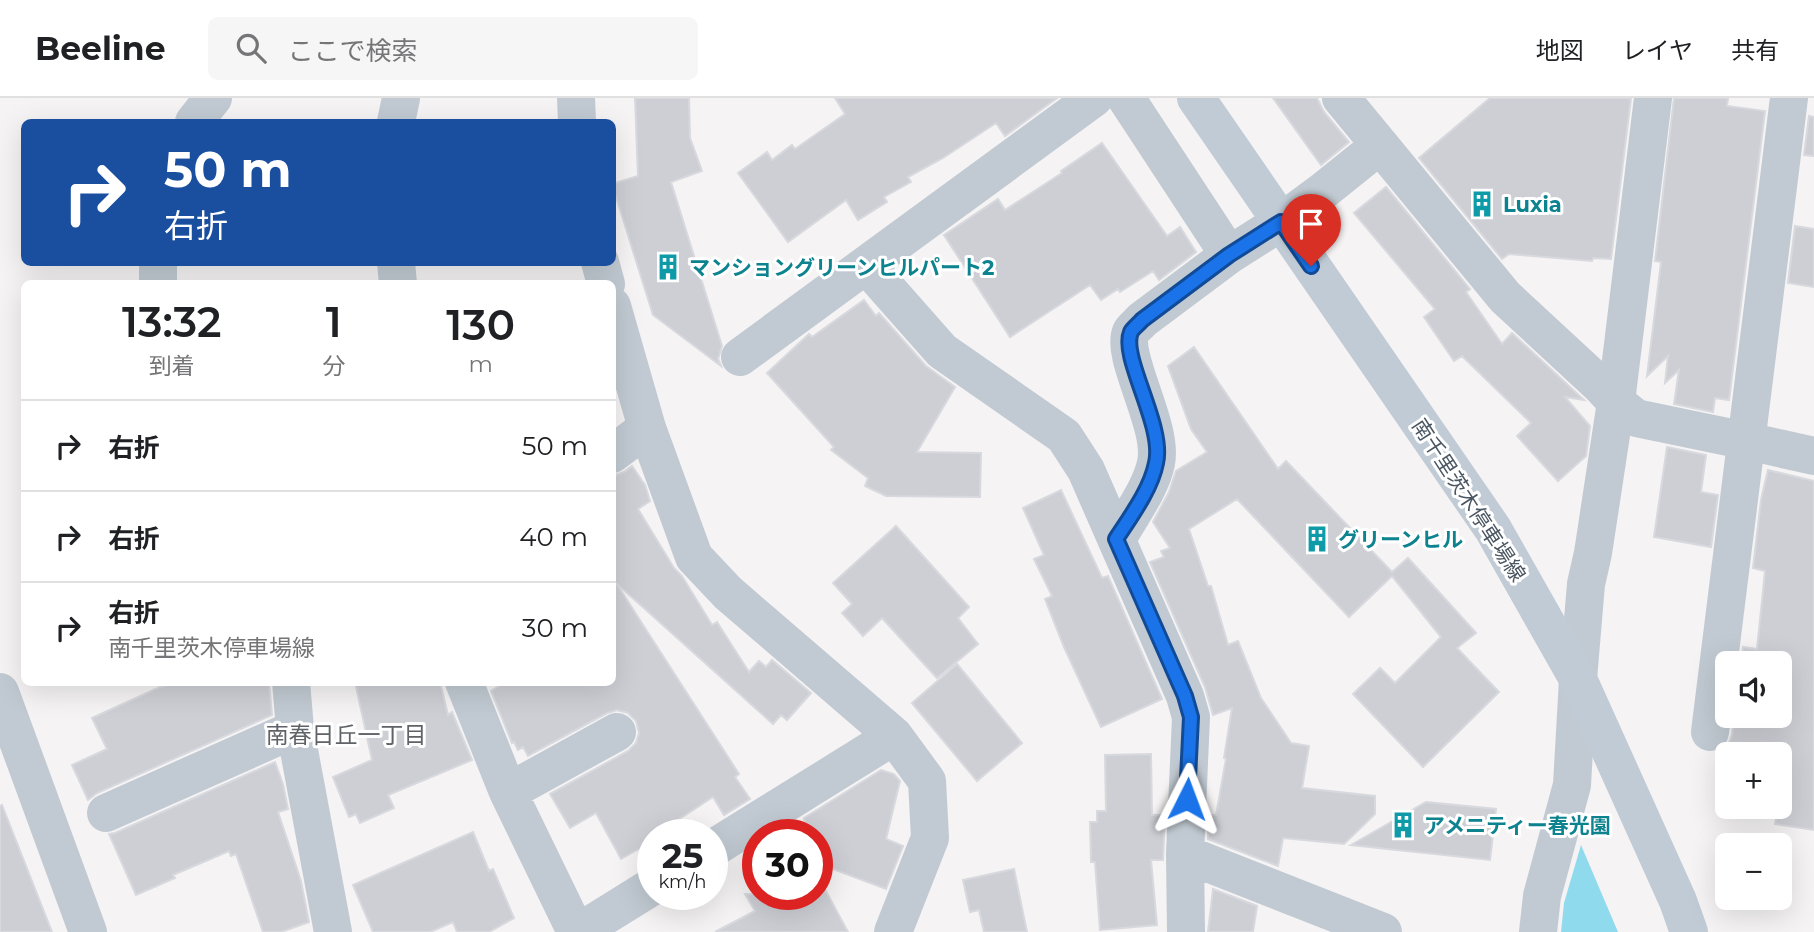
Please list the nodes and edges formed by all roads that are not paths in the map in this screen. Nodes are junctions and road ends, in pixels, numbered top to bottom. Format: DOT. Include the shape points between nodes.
graph roads {
  1 [pos="213,98"];
  2 [pos="401,98"];
  3 [pos="576,98"];
  4 [pos="1094,98"];
  5 [pos="1126,98"];
  6 [pos="1196,98"];
  7 [pos="1341,98"];
  8 [pos="1653,98"];
  9 [pos="1789,98"];
  10 [pos="196,119"];
  11 [pos="397,119"];
  12 [pos="577,119"];
  13 [pos="1379,146"];
  14 [pos="1281,222"];
  15 [pos="1229,255"];
  16 [pos="866,265"];
  17 [pos="616,320"];
  18 [pos="740,356"];
  19 [pos="1616,402"];
  20 [pos="647,428"];
  21 [pos="1747,441"];
  22 [pos="616,451"];
  23 [pos="1814,456"];
  24 [pos="1116,539"];
  25 [pos="1578,679"];
  26 [pos="295,686"];
  27 [pos="466,686"];
  28 [pos="0,692"];
  29 [pos="295,729"];
  30 [pos="617,732"];
  31 [pos="1710,732"];
  32 [pos="894,736"];
  33 [pos="508,792"];
  34 [pos="106,813"];
  35 [pos="728,839"];
  36 [pos="1185,854"];
  37 [pos="637,896"];
  38 [pos="88,932"];
  39 [pos="333,932"];
  40 [pos="577,932"];
  41 [pos="893,932"];
  42 [pos="1186,932"];
  43 [pos="1383,932"];
  44 [pos="1538,932"];
  45 [pos="1689,932"];
  1 -- 10 [label="street"];
  2 -- 11 [label="street"];
  3 -- 12 [label="street"];
  4 -- 16 [label="street"];
  5 -- 15 [label="street"];
  6 -- 14 [label="main road, 南千里茨木停車場線"];
  7 -- 13 [label="street"];
  8 -- 19 [label="street"];
  9 -- 21 [label="street"];
  13 -- 14 [label="street"];
  13 -- 19 [label="street" via="1505,297"];
  14 -- 15 [label="street"];
  14 -- 25 [label="main road, 南千里茨木停車場線" via="1493,529"];
  15 -- 24 [label="street" via="1131,332 1129,348 1157,435 1157,462"];
  16 -- 18 [label="street"];
  16 -- 24 [label="street" via="942,351 1064,436 1086,470"];
  17 -- 20 [label="street"];
  19 -- 21 [label="street" via="1636,418"];
  19 -- 25 [label="street" via="1586,584"];
  20 -- 22 [label="street"];
  20 -- 32 [label="street" via="694,557 728,593"];
  21 -- 23 [label="street"];
  21 -- 31 [label="street"];
  24 -- 36 [label="street" via="1191,717"];
  25 -- 44 [label="street" via="1572,785 1542,896"];
  25 -- 45 [label="main road, 南千里茨木停車場線"];
  26 -- 29 [label="street"];
  27 -- 33 [label="street"];
  28 -- 38 [label="street"];
  29 -- 34 [label="street"];
  29 -- 39 [label="street"];
  30 -- 33 [label="street"];
  32 -- 35 [label="street"];
  32 -- 41 [label="street" via="927,781 930,838"];
  33 -- 40 [label="street"];
  36 -- 42 [label="street"];
  36 -- 43 [label="street"];
  37 -- 40 [label="street"];
}
